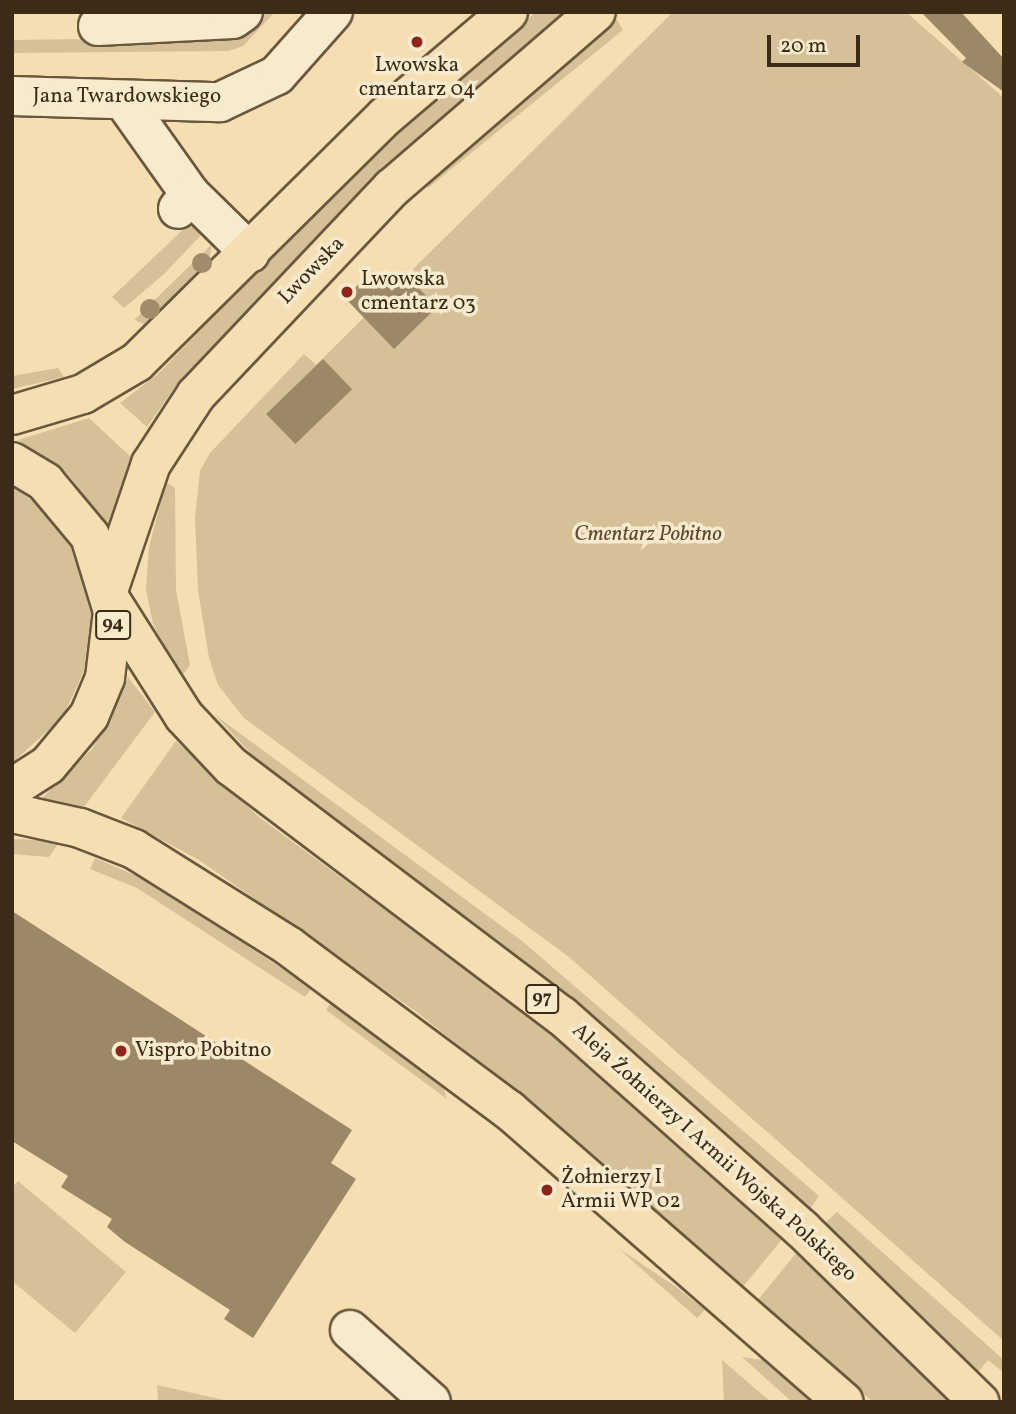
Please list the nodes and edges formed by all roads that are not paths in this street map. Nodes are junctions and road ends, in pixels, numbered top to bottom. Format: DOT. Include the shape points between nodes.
graph roads {
  1 [pos="243,12"];
  2 [pos="333,12"];
  3 [pos="508,12"];
  4 [pos="596,12"];
  5 [pos="98,26"];
  6 [pos="12,96"];
  7 [pos="124,101"];
  8 [pos="250,253"];
  9 [pos="12,415"];
  10 [pos="12,462"];
  11 [pos="110,594"];
  12 [pos="12,788"];
  13 [pos="12,813"];
  14 [pos="350,1330"];
  15 [pos="431,1402"];
  16 [pos="844,1402"];
  17 [pos="979,1402"];
  1 -- 5 [label="street" via="233,19"];
  2 -- 7 [label="street, Jana Twardowskiego" via="277,75 256,89 220,102"];
  3 -- 8 [label="main road" via="386,116"];
  4 -- 11 [label="main road, Lwowska" via="402,179 196,395 151,464"];
  6 -- 7 [label="street, Jana Twardowskiego"];
  7 -- 8 [label="street" via="184,202"];
  8 -- 9 [label="main road" via="127,371 83,394"];
  10 -- 11 [label="main road, 94" via="68,505 90,536"];
  11 -- 12 [label="main road, 94" via="110,653 89,716 48,765"];
  11 -- 17 [label="main road, Aleja Żołnierzy I Armii Wojska Polskiego / 97" via="184,716 231,766 562,1016 802,1229"];
  13 -- 16 [label="main road" via="80,828 146,855 313,963 509,1111"];
  14 -- 15 [label="street"];
}
